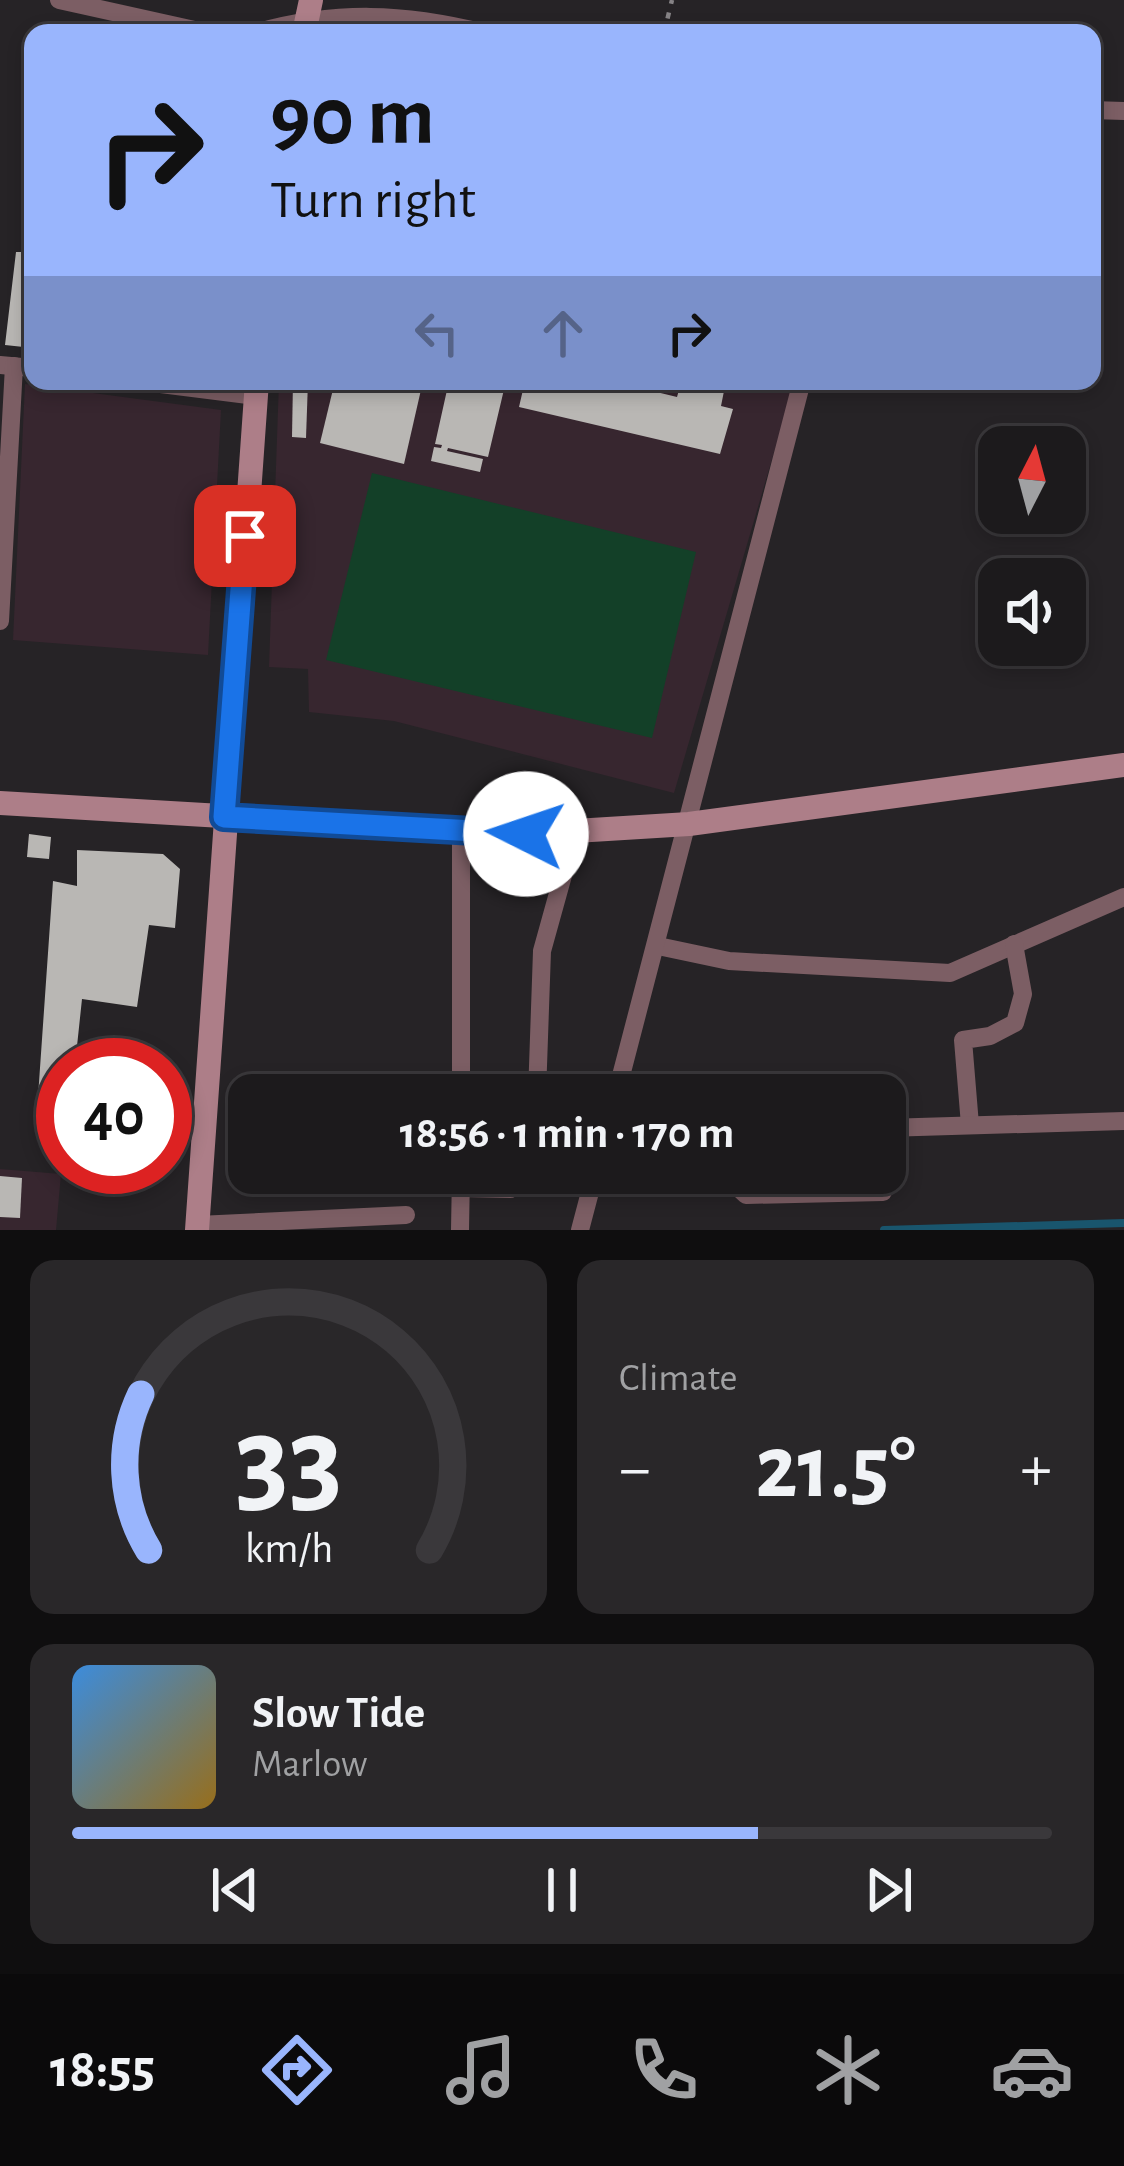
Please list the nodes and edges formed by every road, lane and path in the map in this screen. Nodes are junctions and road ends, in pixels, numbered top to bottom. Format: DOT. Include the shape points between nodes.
graph roads {
  1 [pos="59,0"];
  2 [pos="308,17"];
  3 [pos="167,24"];
  4 [pos="443,24"];
  5 [pos="16,366"];
  6 [pos="256,390"];
  7 [pos="800,390"];
  8 [pos="0,621"];
  9 [pos="1124,765"];
  10 [pos="0,803"];
  11 [pos="224,817"];
  12 [pos="689,824"];
  13 [pos="461,830"];
  14 [pos="575,832"];
  15 [pos="1124,897"];
  16 [pos="1014,944"];
  17 [pos="658,946"];
  18 [pos="461,1074"];
  19 [pos="538,1074"];
  20 [pos="622,1074"];
  21 [pos="1124,1120"];
  22 [pos="970,1125"];
  23 [pos="906,1127"];
  24 [pos="461,1194"];
  25 [pos="589,1194"];
  26 [pos="745,1194"];
  27 [pos="792,1194"];
  28 [pos="406,1215"];
  29 [pos="198,1228"];
  30 [pos="460,1230"];
  31 [pos="580,1230"];
  1 -- 3 [label="street"];
  2 -- 4 [label="street"];
  5 -- 8 [label="street"];
  6 -- 11 [label="street"];
  7 -- 12 [label="street"];
  9 -- 12 [label="street"];
  10 -- 11 [label="street"];
  11 -- 13 [label="street"];
  11 -- 29 [label="street"];
  12 -- 14 [label="street"];
  12 -- 17 [label="street" via="652,948"];
  13 -- 14 [label="street"];
  13 -- 18 [label="street"];
  14 -- 19 [label="street" via="542,951"];
  15 -- 16 [label="street"];
  16 -- 17 [label="street" via="950,973 729,961"];
  16 -- 22 [label="street" via="1023,994 1015,1023 963,1040"];
  17 -- 20 [label="street"];
  21 -- 22 [label="street"];
  22 -- 23 [label="street"];
  24 -- 30 [label="street"];
  25 -- 31 [label="street"];
  26 -- 27 [label="street"];
  28 -- 29 [label="street"];
}
